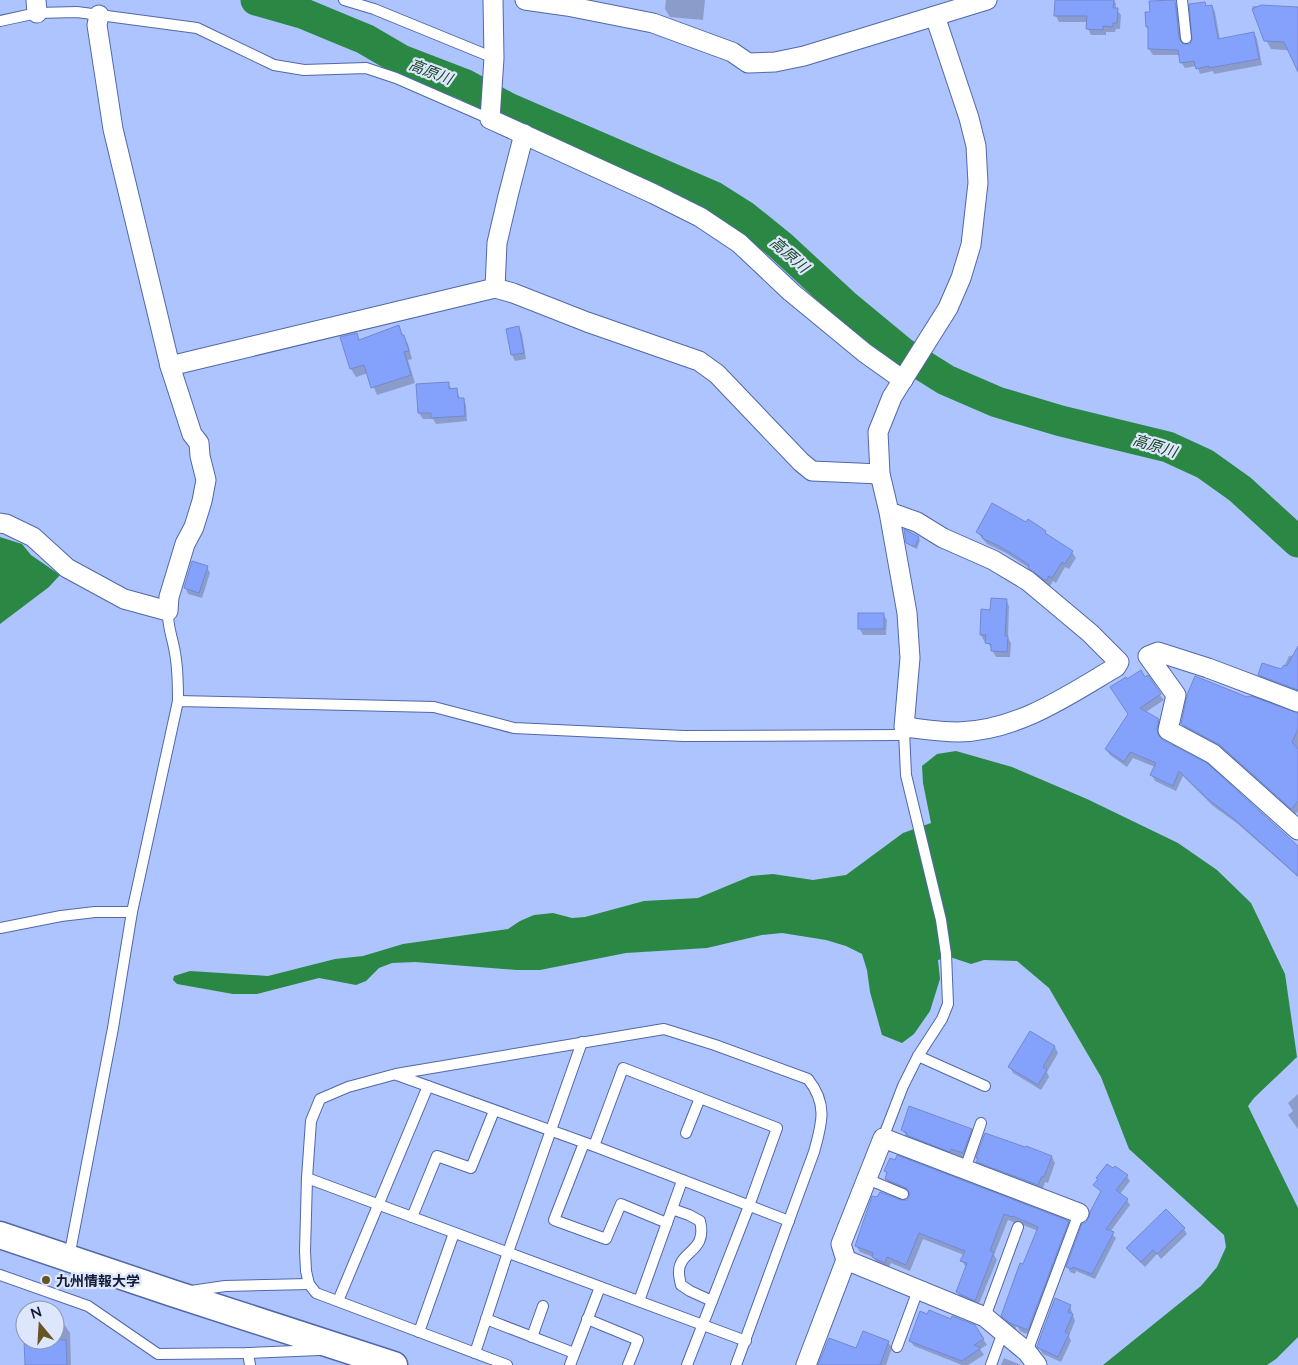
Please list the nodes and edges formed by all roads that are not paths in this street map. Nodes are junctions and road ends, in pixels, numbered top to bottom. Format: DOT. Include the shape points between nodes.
graph roads {
  1 [pos="344,0"];
  2 [pos="493,0"];
  3 [pos="525,0"];
  4 [pos="987,0"];
  5 [pos="1182,0"];
  6 [pos="36,7"];
  7 [pos="99,15"];
  8 [pos="934,16"];
  9 [pos="0,21"];
  10 [pos="1186,38"];
  11 [pos="494,58"];
  12 [pos="490,119"];
  13 [pos="524,134"];
  14 [pos="495,288"];
  15 [pos="170,366"];
  16 [pos="903,380"];
  17 [pos="880,474"];
  18 [pos="889,512"];
  19 [pos="0,523"];
  20 [pos="168,610"];
  21 [pos="1148,656"];
  22 [pos="1119,662"];
  23 [pos="178,701"];
  24 [pos="1298,702"];
  25 [pos="904,731"];
  26 [pos="1298,830"];
  27 [pos="132,912"];
  28 [pos="0,928"];
  29 [pos="582,1042"];
  30 [pos="918,1056"];
  31 [pos="396,1074"];
  32 [pos="428,1086"];
  33 [pos="985,1086"];
  34 [pos="700,1098"];
  35 [pos="494,1111"];
  36 [pos="981,1123"];
  37 [pos="551,1131"];
  38 [pos="686,1133"];
  39 [pos="883,1138"];
  40 [pos="589,1144"];
  41 [pos="965,1169"];
  42 [pos="307,1178"];
  43 [pos="867,1179"];
  44 [pos="682,1181"];
  45 [pos="903,1194"];
  46 [pos="378,1205"];
  47 [pos="749,1206"];
  48 [pos="672,1209"];
  49 [pos="1079,1213"];
  50 [pos="412,1217"];
  51 [pos="789,1222"];
  52 [pos="667,1223"];
  53 [pos="1018,1227"];
  54 [pos="454,1233"];
  55 [pos="0,1235"];
  56 [pos="508,1252"];
  57 [pos="69,1258"];
  58 [pos="846,1260"];
  59 [pos="0,1275"];
  60 [pos="309,1284"];
  61 [pos="600,1287"];
  62 [pos="918,1290"];
  63 [pos="172,1293"];
  64 [pos="338,1301"];
  65 [pos="639,1301"];
  66 [pos="712,1301"];
  67 [pos="543,1306"];
  68 [pos="985,1318"];
  69 [pos="486,1319"];
  70 [pos="587,1319"];
  71 [pos="702,1324"];
  72 [pos="419,1332"];
  73 [pos="1003,1332"];
  74 [pos="532,1337"];
  75 [pos="746,1341"];
  76 [pos="897,1348"];
  77 [pos="248,1353"];
  78 [pos="475,1353"];
  79 [pos="574,1353"];
  80 [pos="1032,1359"];
  81 [pos="250,1365"];
  82 [pos="362,1365"];
  83 [pos="394,1365"];
  84 [pos="507,1365"];
  85 [pos="570,1365"];
  86 [pos="628,1365"];
  87 [pos="687,1365"];
  88 [pos="736,1365"];
  89 [pos="806,1365"];
  90 [pos="991,1365"];
  1 -- 11 [label="lane"];
  2 -- 11 [label="street"];
  3 -- 8 [label="street" via="653,23 732,52 748,63 804,56"];
  4 -- 8 [label="street"];
  5 -- 10 [label="lane"];
  6 -- 7 [label="lane"];
  6 -- 9 [label="lane"];
  7 -- 12 [label="lane" via="197,28 274,65 304,70 366,68"];
  7 -- 15 [label="street" via="97,25 113,128"];
  8 -- 16 [label="street" via="969,118 976,146 978,183 971,245 960,278 948,308"];
  11 -- 12 [label="street"];
  12 -- 13 [label="street"];
  13 -- 14 [label="street" via="498,243"];
  13 -- 16 [label="street" via="700,217 739,243 791,292"];
  14 -- 15 [label="street"];
  14 -- 17 [label="street" via="699,361 717,374 812,471"];
  15 -- 20 [label="street" via="192,434 200,443 206,480 194,527 185,544 169,597"];
  16 -- 17 [label="street" via="892,397 878,432"];
  17 -- 18 [label="street"];
  18 -- 22 [label="street" via="917,522 1028,581 1090,632"];
  18 -- 25 [label="street" via="907,613 910,658"];
  19 -- 20 [label="street" via="33,537 67,568 124,599"];
  20 -- 23 [label="lane" via="167,621 178,672"];
  21 -- 22 [label="street" via="1127,665"];
  21 -- 24 [label="street" via="1158,652"];
  21 -- 26 [label="street" via="1176,695 1168,730 1213,754"];
  22 -- 25 [label="street" via="1116,667 1042,710 1014,722 958,732"];
  23 -- 25 [label="lane" via="434,707 514,728 684,736"];
  23 -- 27 [label="lane"];
  25 -- 30 [label="lane" via="906,775 941,920 946,954 948,1004"];
  27 -- 28 [label="lane" via="61,916"];
  27 -- 57 [label="lane"];
  29 -- 31 [label="lane"];
  29 -- 37 [label="lane"];
  29 -- 51 [label="lane" via="664,1029 808,1079 822,1104 822,1125"];
  30 -- 33 [label="lane"];
  30 -- 39 [label="lane"];
  31 -- 32 [label="lane"];
  31 -- 42 [label="lane" via="348,1087 320,1099 310,1121"];
  32 -- 35 [label="lane"];
  32 -- 46 [label="lane"];
  34 -- 38 [label="lane"];
  34 -- 40 [label="lane" via="623,1068"];
  34 -- 47 [label="lane" via="777,1128"];
  35 -- 37 [label="lane"];
  35 -- 50 [label="lane" via="471,1168 436,1156"];
  36 -- 41 [label="lane"];
  37 -- 40 [label="lane"];
  37 -- 56 [label="lane"];
  39 -- 41 [label="street"];
  39 -- 43 [label="street"];
  40 -- 44 [label="lane"];
  40 -- 52 [label="lane" via="554,1220 606,1239 621,1204"];
  41 -- 49 [label="street"];
  42 -- 46 [label="lane"];
  42 -- 60 [label="lane" via="305,1251"];
  43 -- 45 [label="lane"];
  43 -- 58 [label="street" via="841,1244"];
  44 -- 47 [label="lane"];
  44 -- 48 [label="lane"];
  46 -- 50 [label="lane"];
  46 -- 64 [label="lane"];
  47 -- 51 [label="lane"];
  47 -- 66 [label="lane"];
  48 -- 52 [label="lane"];
  48 -- 66 [label="lane" via="700,1221 703,1232 700,1242 681,1262 678,1272 681,1285"];
  49 -- 80 [label="lane"];
  50 -- 54 [label="lane"];
  51 -- 75 [label="lane"];
  52 -- 65 [label="lane"];
  53 -- 68 [label="lane"];
  54 -- 56 [label="lane"];
  54 -- 72 [label="lane"];
  55 -- 57 [label="street"];
  56 -- 61 [label="lane"];
  56 -- 69 [label="lane"];
  57 -- 63 [label="street"];
  58 -- 62 [label="street"];
  58 -- 89 [label="street"];
  59 -- 77 [label="lane" via="88,1306 158,1354"];
  60 -- 63 [label="lane" via="225,1286"];
  60 -- 64 [label="lane" via="316,1293"];
  61 -- 65 [label="lane"];
  61 -- 70 [label="lane"];
  62 -- 68 [label="street"];
  62 -- 76 [label="lane"];
  63 -- 83 [label="street"];
  64 -- 72 [label="lane"];
  65 -- 71 [label="lane"];
  66 -- 71 [label="lane"];
  67 -- 74 [label="lane"];
  68 -- 73 [label="street"];
  69 -- 74 [label="lane"];
  69 -- 78 [label="lane"];
  70 -- 79 [label="lane"];
  70 -- 86 [label="lane" via="638,1340"];
  71 -- 75 [label="lane"];
  71 -- 87 [label="lane"];
  72 -- 78 [label="lane"];
  73 -- 80 [label="street"];
  73 -- 90 [label="lane"];
  74 -- 79 [label="lane"];
  75 -- 88 [label="lane"];
  77 -- 81 [label="lane"];
  77 -- 82 [label="lane" via="322,1350"];
  78 -- 84 [label="lane"];
  79 -- 85 [label="lane"];
}
